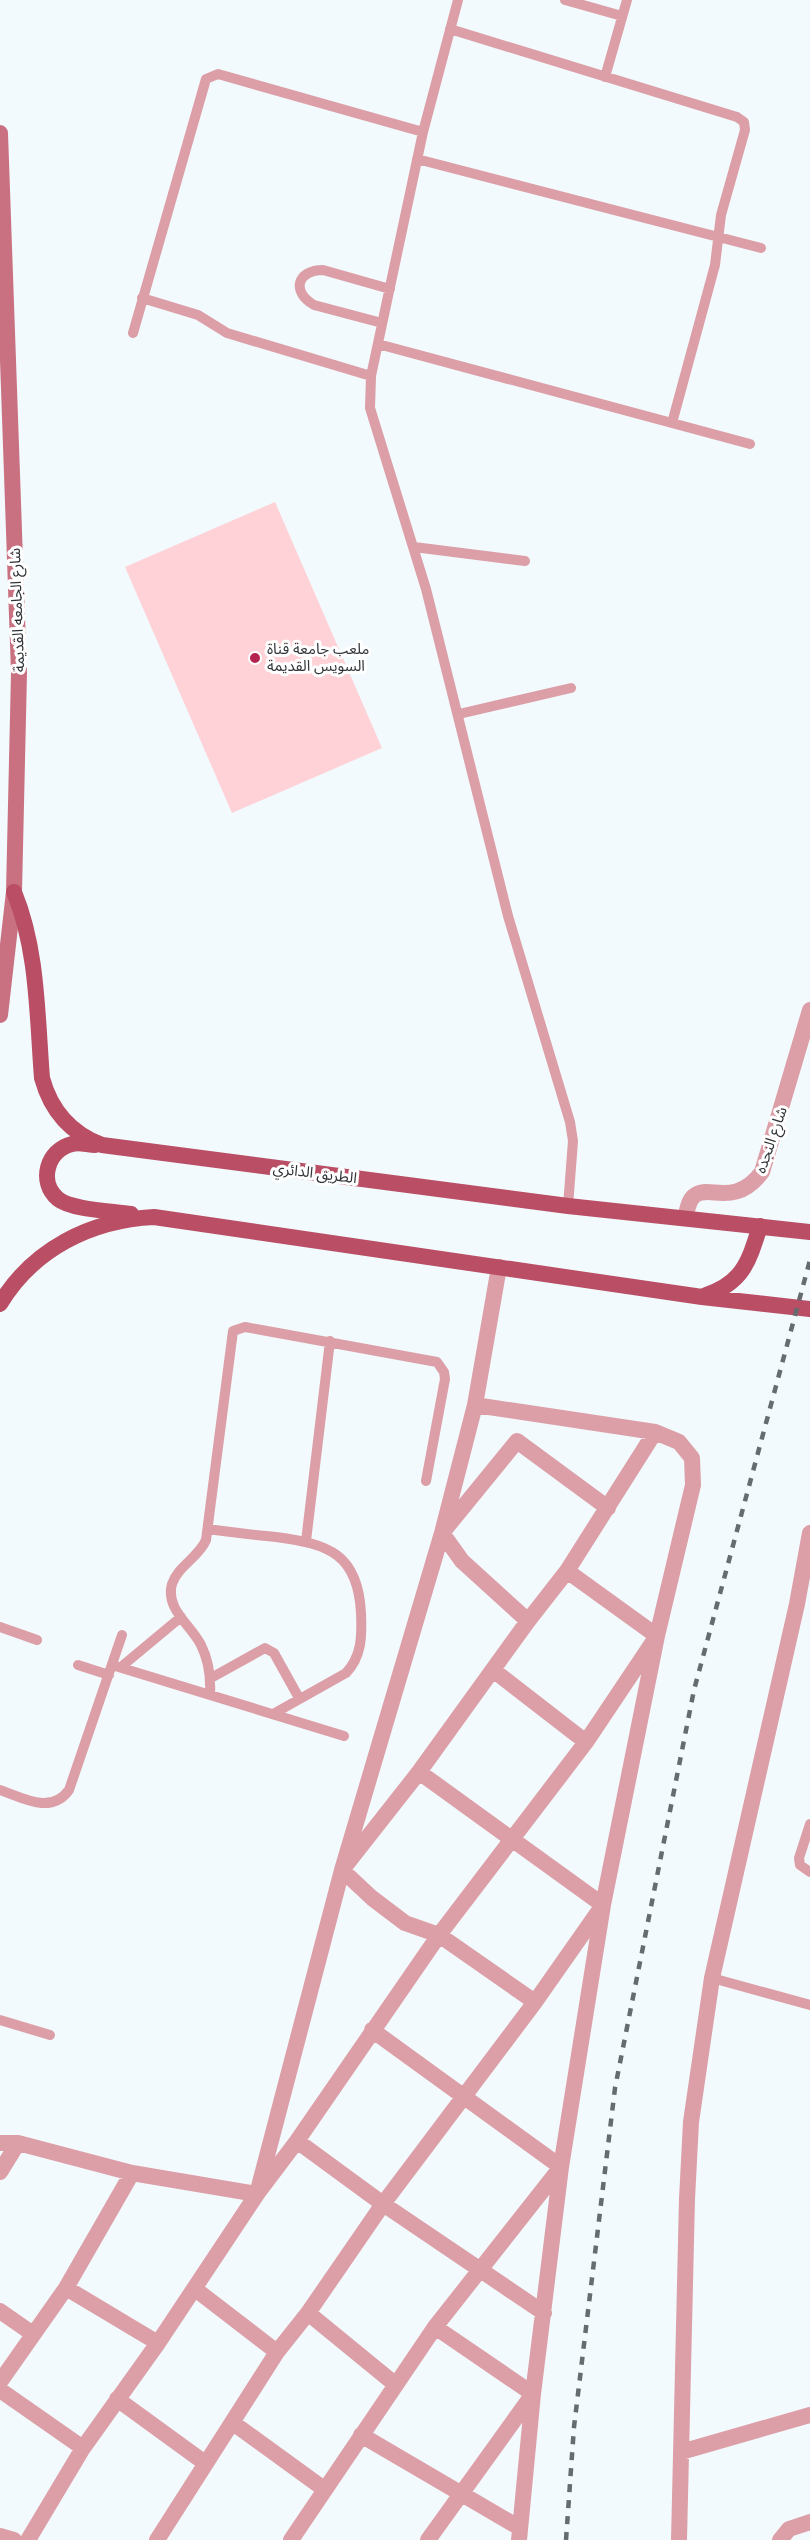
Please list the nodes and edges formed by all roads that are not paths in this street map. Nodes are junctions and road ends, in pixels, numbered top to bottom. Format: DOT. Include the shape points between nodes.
graph roads {
  1 [pos="458,0"];
  2 [pos="565,0"];
  3 [pos="627,0"];
  4 [pos="622,16"];
  5 [pos="450,29"];
  6 [pos="605,77"];
  7 [pos="423,132"];
  8 [pos="0,133"];
  9 [pos="417,159"];
  10 [pos="718,237"];
  11 [pos="761,248"];
  12 [pos="2,282"];
  13 [pos="390,289"];
  14 [pos="142,298"];
  15 [pos="382,323"];
  16 [pos="133,333"];
  17 [pos="378,344"];
  18 [pos="371,376"];
  19 [pos="672,423"];
  20 [pos="750,444"];
  21 [pos="414,547"];
  22 [pos="525,561"];
  23 [pos="571,688"];
  24 [pos="459,714"];
  25 [pos="14,892"];
  26 [pos="810,1010"];
  27 [pos="0,1015"];
  28 [pos="102,1145"];
  29 [pos="568,1206"];
  30 [pos="154,1217"];
  31 [pos="685,1218"];
  32 [pos="760,1226"];
  33 [pos="810,1233"];
  34 [pos="499,1267"];
  35 [pos="702,1297"];
  36 [pos="0,1304"];
  37 [pos="810,1309"];
  38 [pos="330,1341"];
  39 [pos="476,1405"];
  40 [pos="521,1412"];
  41 [pos="655,1432"];
  42 [pos="517,1441"];
  43 [pos="426,1481"];
  44 [pos="608,1509"];
  45 [pos="208,1529"];
  46 [pos="442,1533"];
  47 [pos="810,1533"];
  48 [pos="306,1541"];
  49 [pos="567,1571"];
  50 [pos="181,1617"];
  51 [pos="528,1621"];
  52 [pos="0,1627"];
  53 [pos="122,1635"];
  54 [pos="657,1635"];
  55 [pos="37,1640"];
  56 [pos="78,1665"];
  57 [pos="114,1669"];
  58 [pos="493,1670"];
  59 [pos="211,1678"];
  60 [pos="210,1695"];
  61 [pos="299,1698"];
  62 [pos="273,1714"];
  63 [pos="344,1736"];
  64 [pos="586,1742"];
  65 [pos="419,1772"];
  66 [pos="0,1790"];
  67 [pos="810,1824"];
  68 [pos="514,1838"];
  69 [pos="342,1870"];
  70 [pos="810,1872"];
  71 [pos="603,1905"];
  72 [pos="439,1935"];
  73 [pos="712,1978"];
  74 [pos="535,2002"];
  75 [pos="810,2006"];
  76 [pos="0,2020"];
  77 [pos="372,2030"];
  78 [pos="51,2035"];
  79 [pos="463,2097"];
  80 [pos="297,2141"];
  81 [pos="0,2143"];
  82 [pos="18,2144"];
  83 [pos="561,2167"];
  84 [pos="0,2172"];
  85 [pos="132,2173"];
  86 [pos="257,2194"];
  87 [pos="383,2204"];
  88 [pos="480,2268"];
  89 [pos="66,2288"];
  90 [pos="195,2289"];
  91 [pos="0,2311"];
  92 [pos="308,2313"];
  93 [pos="544,2313"];
  94 [pos="435,2327"];
  95 [pos="33,2334"];
  96 [pos="158,2343"];
  97 [pos="277,2352"];
  98 [pos="0,2382"];
  99 [pos="396,2385"];
  100 [pos="0,2390"];
  101 [pos="533,2394"];
  102 [pos="117,2399"];
  103 [pos="810,2415"];
  104 [pos="233,2423"];
  105 [pos="361,2435"];
  106 [pos="83,2448"];
  107 [pos="681,2452"];
  108 [pos="205,2463"];
  109 [pos="324,2489"];
  110 [pos="461,2495"];
  111 [pos="810,2522"];
  112 [pos="520,2534"];
  113 [pos="0,2536"];
  114 [pos="14,2540"];
  115 [pos="28,2540"];
  116 [pos="157,2540"];
  117 [pos="291,2540"];
  118 [pos="428,2540"];
  119 [pos="680,2540"];
  120 [pos="780,2540"];
  1 -- 5 [label="lane"];
  2 -- 4 [label="lane"];
  3 -- 4 [label="lane"];
  4 -- 6 [label="lane"];
  5 -- 6 [label="lane"];
  5 -- 7 [label="lane"];
  6 -- 10 [label="lane" via="744,122"];
  7 -- 9 [label="lane"];
  7 -- 14 [label="lane" via="212,75 202,86"];
  8 -- 12 [label="main road, شارع الجامعه القديمة"];
  9 -- 10 [label="lane"];
  9 -- 13 [label="lane"];
  10 -- 11 [label="lane"];
  10 -- 19 [label="lane" via="715,265"];
  12 -- 25 [label="main road, شارع الجامعه القديمة" via="19,673"];
  13 -- 15 [label="lane"];
  13 -- 15 [label="lane" via="323,270 311,270 302,277 299,288 303,299 314,305"];
  14 -- 16 [label="lane"];
  14 -- 18 [label="lane" via="198,315 227,333"];
  15 -- 17 [label="lane"];
  17 -- 18 [label="lane"];
  17 -- 19 [label="lane"];
  18 -- 21 [label="lane" via="370,408"];
  19 -- 20 [label="lane"];
  21 -- 22 [label="lane"];
  21 -- 24 [label="lane"];
  23 -- 24 [label="lane"];
  24 -- 29 [label="lane" via="508,916 572,1128"];
  25 -- 27 [label="main road, شارع الجامعه القديمة"];
  25 -- 28 [label="main road, الطريق الدائري" via="31,945 45,1090 66,1124"];
  26 -- 31 [label="street, شارع النجده" via="762,1172 754,1183 738,1191 695,1195"];
  28 -- 29 [label="main road, الطريق الدائري"];
  28 -- 30 [label="main road" via="73,1144 59,1149 46,1174 50,1189 59,1200 73,1205"];
  29 -- 31 [label="main road, الطريق الدائري"];
  30 -- 34 [label="main road"];
  30 -- 36 [label="main road" via="106,1224 61,1243 30,1266"];
  31 -- 32 [label="main road, الطريق الدائري"];
  32 -- 33 [label="main road, الطريق الدائري"];
  32 -- 35 [label="main road" via="747,1264 736,1280 721,1291"];
  34 -- 35 [label="main road"];
  34 -- 39 [label="street"];
  35 -- 37 [label="main road"];
  38 -- 43 [label="lane" via="431,1359 441,1366 445,1379"];
  38 -- 45 [label="lane" via="245,1327 233,1331"];
  38 -- 48 [label="lane"];
  39 -- 40 [label="street"];
  39 -- 46 [label="street"];
  40 -- 41 [label="street"];
  40 -- 42 [label="street"];
  41 -- 44 [label="street"];
  41 -- 54 [label="street" via="679,1442 692,1458 693,1485"];
  42 -- 44 [label="street"];
  42 -- 46 [label="street"];
  44 -- 49 [label="street"];
  45 -- 48 [label="lane"];
  45 -- 50 [label="lane" via="203,1547 173,1581 171,1600"];
  46 -- 51 [label="street" via="462,1561"];
  46 -- 69 [label="street"];
  47 -- 73 [label="street"];
  48 -- 61 [label="lane" via="340,1557 351,1571 358,1588 361,1640 360,1652 346,1673"];
  49 -- 51 [label="street"];
  49 -- 54 [label="street"];
  50 -- 57 [label="lane"];
  50 -- 59 [label="lane" via="201,1644"];
  51 -- 58 [label="street"];
  52 -- 55 [label="lane"];
  53 -- 57 [label="lane"];
  54 -- 64 [label="street"];
  54 -- 71 [label="street"];
  56 -- 57 [label="lane"];
  57 -- 60 [label="lane"];
  57 -- 66 [label="lane" via="64,1797 48,1804 38,1803"];
  58 -- 64 [label="street"];
  58 -- 65 [label="street"];
  59 -- 60 [label="lane"];
  59 -- 61 [label="lane" via="269,1648"];
  60 -- 62 [label="lane"];
  61 -- 62 [label="lane"];
  62 -- 63 [label="lane"];
  64 -- 68 [label="street"];
  65 -- 68 [label="street"];
  65 -- 69 [label="street"];
  67 -- 70 [label="lane" via="799,1862"];
  68 -- 71 [label="street"];
  68 -- 72 [label="street"];
  69 -- 72 [label="street" via="405,1923"];
  69 -- 86 [label="street"];
  71 -- 74 [label="street"];
  71 -- 83 [label="street"];
  72 -- 74 [label="street"];
  72 -- 77 [label="street"];
  73 -- 75 [label="lane"];
  73 -- 107 [label="street" via="688,2160"];
  74 -- 79 [label="street"];
  76 -- 78 [label="lane"];
  77 -- 79 [label="street"];
  77 -- 80 [label="street"];
  79 -- 83 [label="street"];
  79 -- 87 [label="street"];
  80 -- 86 [label="street"];
  80 -- 87 [label="street"];
  81 -- 82 [label="street"];
  82 -- 84 [label="street"];
  82 -- 85 [label="street"];
  83 -- 88 [label="street"];
  83 -- 93 [label="street"];
  85 -- 86 [label="street"];
  85 -- 89 [label="street"];
  86 -- 90 [label="street"];
  87 -- 88 [label="street"];
  87 -- 92 [label="street"];
  88 -- 93 [label="street"];
  88 -- 94 [label="street"];
  89 -- 95 [label="street"];
  89 -- 96 [label="street"];
  90 -- 96 [label="street"];
  90 -- 97 [label="street"];
  91 -- 95 [label="street"];
  92 -- 97 [label="street"];
  92 -- 99 [label="street"];
  93 -- 101 [label="street"];
  94 -- 99 [label="street"];
  94 -- 101 [label="street"];
  95 -- 98 [label="street"];
  96 -- 102 [label="street"];
  97 -- 104 [label="street"];
  99 -- 105 [label="street"];
  100 -- 106 [label="street"];
  101 -- 110 [label="street"];
  101 -- 112 [label="street"];
  102 -- 106 [label="street"];
  102 -- 108 [label="street"];
  103 -- 107 [label="street"];
  104 -- 108 [label="street"];
  104 -- 109 [label="street"];
  105 -- 109 [label="street"];
  105 -- 110 [label="street"];
  106 -- 115 [label="street"];
  107 -- 119 [label="street"];
  108 -- 116 [label="street"];
  109 -- 117 [label="street"];
  110 -- 112 [label="street"];
  110 -- 118 [label="street"];
  111 -- 120 [label="street" via="789,2529"];
  113 -- 114 [label="street"];
}
